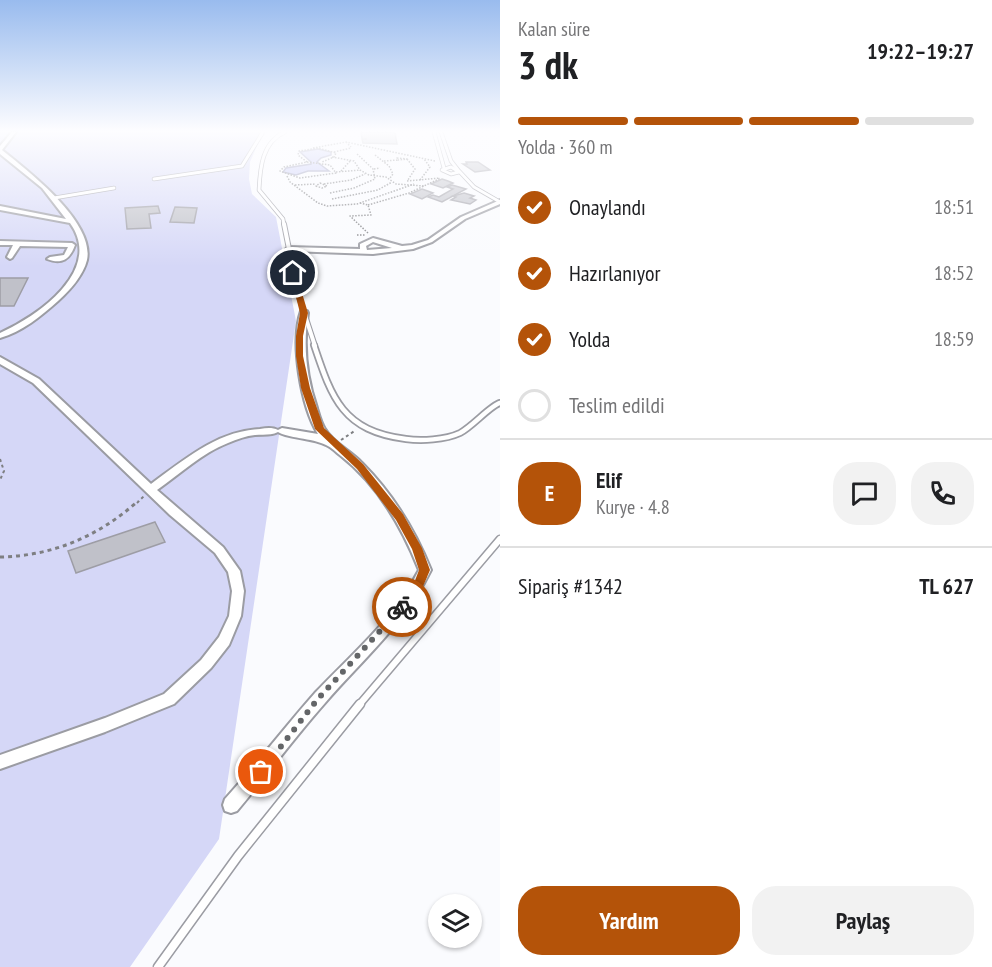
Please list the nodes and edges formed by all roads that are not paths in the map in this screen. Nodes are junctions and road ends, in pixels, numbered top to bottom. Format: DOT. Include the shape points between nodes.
graph roads {
  1 [pos="32,177"];
  2 [pos="167,177"];
  3 [pos="260,177"];
  4 [pos="457,177"];
  5 [pos="464,177"];
  6 [pos="154,179"];
  7 [pos="468,182"];
  8 [pos="114,188"];
  9 [pos="54,198"];
  10 [pos="498,200"];
  11 [pos="0,208"];
  12 [pos="72,222"];
  13 [pos="384,242"];
  14 [pos="0,243"];
  15 [pos="18,243"];
  16 [pos="289,249"];
  17 [pos="406,249"];
  18 [pos="364,251"];
  19 [pos="382,251"];
  20 [pos="10,257"];
  21 [pos="50,259"];
  22 [pos="304,313"];
  23 [pos="0,336"];
  24 [pos="0,360"];
  25 [pos="500,403"];
  26 [pos="333,444"];
  27 [pos="151,489"];
  28 [pos="500,539"];
  29 [pos="0,762"];
  30 [pos="231,805"];
  31 [pos="158,967"];
  1 -- 9 [label="street"];
  2 -- 6 [label="lane"];
  3 -- 16 [label="lane" via="259,190 283,219"];
  4 -- 7 [label="lane"];
  5 -- 7 [label="lane"];
  7 -- 10 [label="lane"];
  8 -- 9 [label="lane"];
  9 -- 12 [label="street"];
  10 -- 17 [label="street" via="430,241"];
  11 -- 12 [label="street"];
  12 -- 23 [label="street" via="80,231 84,251 83,263 72,281 37,313"];
  13 -- 17 [label="street"];
  13 -- 18 [label="street" via="366,241 362,244"];
  13 -- 19 [label="street" via="386,249"];
  14 -- 15 [label="street"];
  15 -- 20 [label="street"];
  15 -- 21 [label="street" via="72,246 67,257"];
  16 -- 18 [label="street"];
  16 -- 22 [label="lane"];
  17 -- 19 [label="street"];
  18 -- 19 [label="street"];
  22 -- 25 [label="lane" via="329,390 360,426 402,441 441,438 472,426"];
  22 -- 26 [label="street" via="300,356 306,388 320,429"];
  24 -- 27 [label="street" via="36,381"];
  26 -- 27 [label="street" via="314,436 278,431 239,434 214,443"];
  26 -- 30 [label="street" via="360,466 399,517 425,570 398,614 317,700"];
  27 -- 29 [label="street" via="219,550 234,571 238,591 235,616 224,641 169,699"];
  28 -- 31 [label="lane" via="327,743 213,887"];
}
